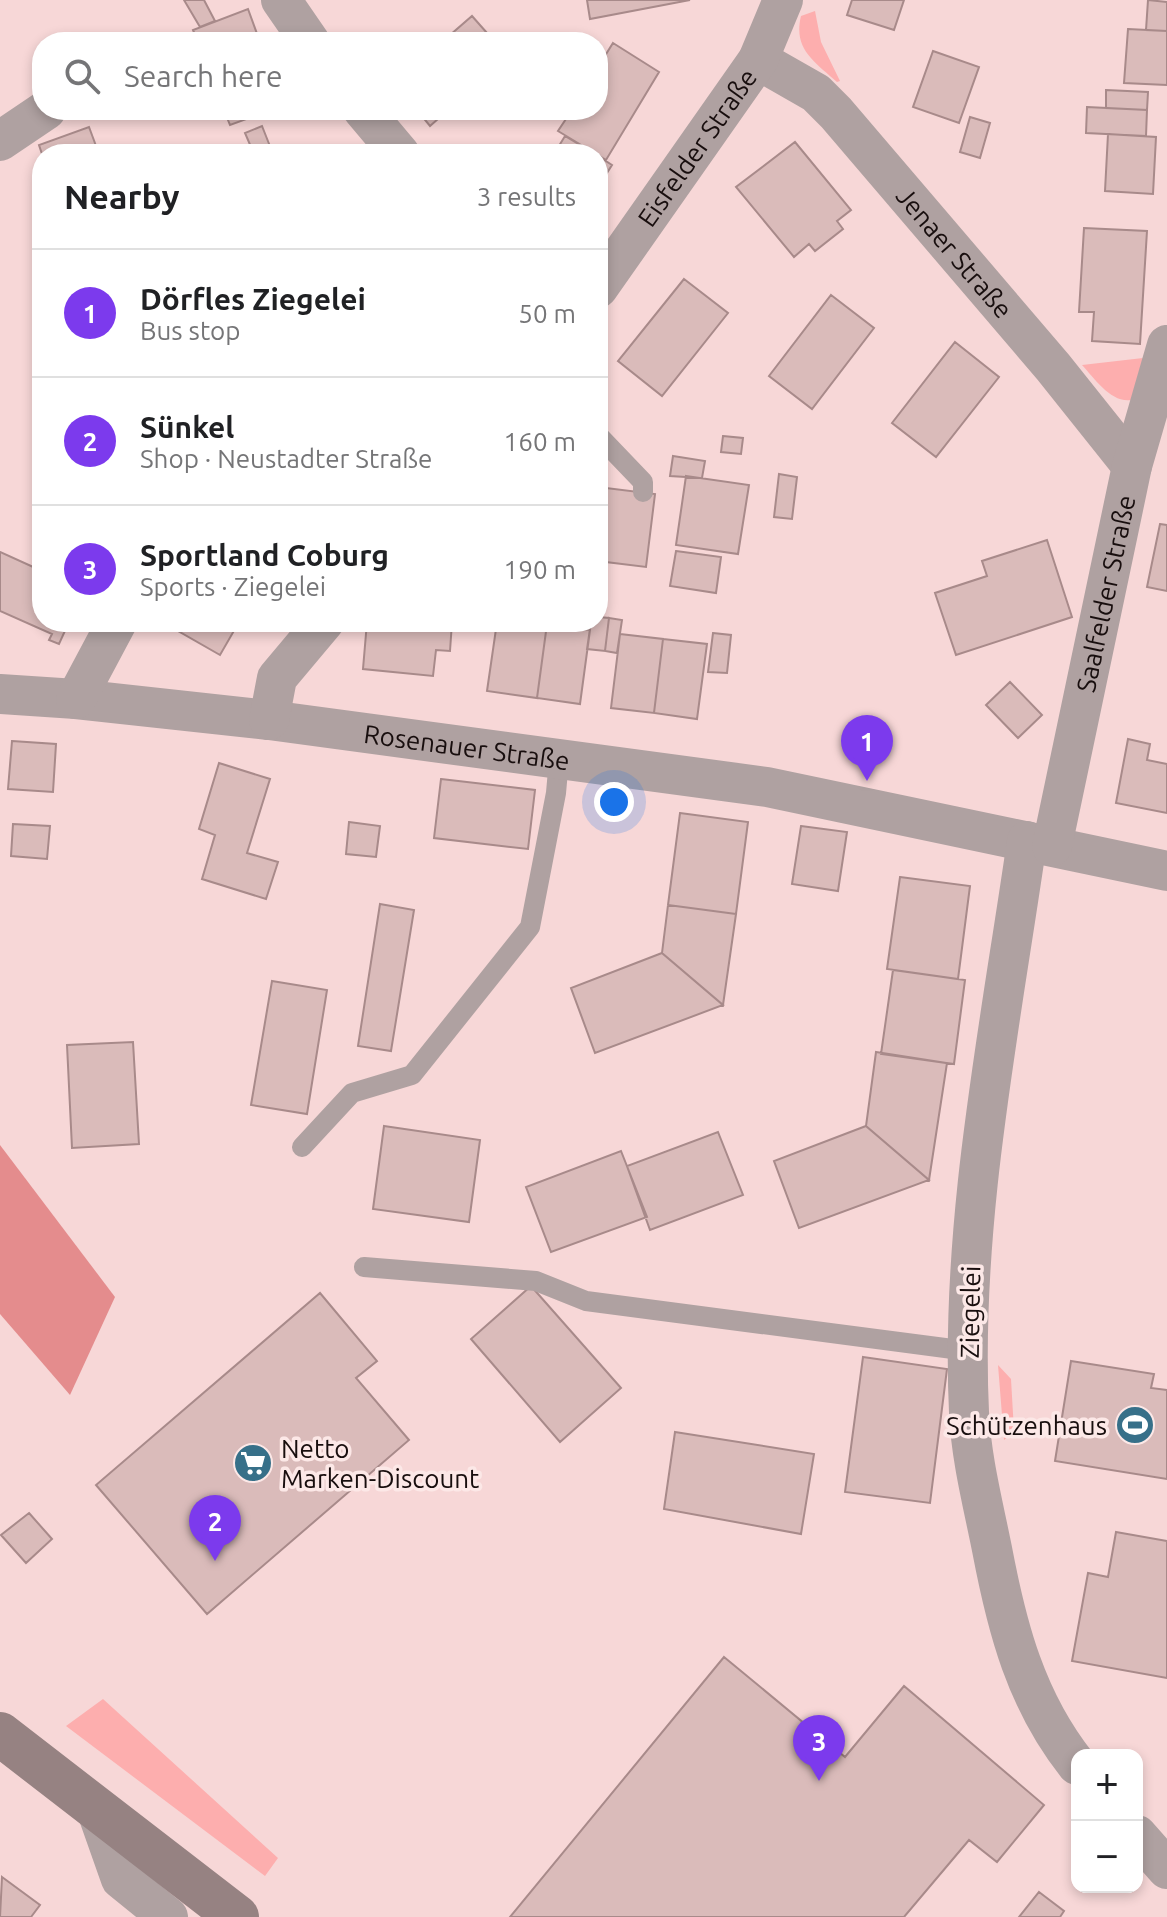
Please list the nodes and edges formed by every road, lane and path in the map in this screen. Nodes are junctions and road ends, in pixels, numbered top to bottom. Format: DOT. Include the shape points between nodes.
graph roads {
  1 [pos="281,0"];
  2 [pos="783,0"];
  3 [pos="303,32"];
  4 [pos="758,60"];
  5 [pos="32,119"];
  6 [pos="371,120"];
  7 [pos="0,141"];
  8 [pos="392,144"];
  9 [pos="608,274"];
  10 [pos="1167,345"];
  11 [pos="608,445"];
  12 [pos="1132,466"];
  13 [pos="643,492"];
  14 [pos="112,632"];
  15 [pos="316,632"];
  16 [pos="0,694"];
  17 [pos="76,699"];
  18 [pos="269,720"];
  19 [pos="559,759"];
  20 [pos="1040,844"];
  21 [pos="1167,871"];
  22 [pos="302,1147"];
  23 [pos="364,1267"];
  24 [pos="968,1351"];
  25 [pos="0,1734"];
  26 [pos="1071,1758"];
  27 [pos="97,1811"];
  28 [pos="1143,1842"];
  29 [pos="1167,1869"];
  30 [pos="168,1917"];
  31 [pos="237,1917"];
  1 -- 3 [label="street"];
  2 -- 4 [label="street, Eisfelder Straße"];
  4 -- 9 [label="street, Eisfelder Straße"];
  4 -- 12 [label="street, Jenaer Straße" via="816,93 836,113"];
  5 -- 7 [label="street"];
  6 -- 8 [label="street"];
  10 -- 12 [label="street, Saalfelder Straße"];
  11 -- 13 [label="lane" via="643,482"];
  12 -- 20 [label="street, Saalfelder Straße"];
  14 -- 17 [label="street"];
  15 -- 18 [label="street" via="277,678"];
  16 -- 17 [label="street, Rosenauer Straße"];
  17 -- 18 [label="street, Rosenauer Straße"];
  18 -- 19 [label="street, Rosenauer Straße"];
  19 -- 20 [label="street, Rosenauer Straße" via="767,787"];
  19 -- 22 [label="lane" via="530,927 412,1075 352,1093"];
  20 -- 21 [label="street, Rosenauer Straße"];
  20 -- 24 [label="street, Ziegelei" via="972,1225"];
  23 -- 24 [label="lane" via="536,1281 586,1301"];
  24 -- 26 [label="street, Ziegelei" via="969,1415 1001,1599 1027,1684"];
  25 -- 27 [label="street"];
  27 -- 30 [label="street" via="121,1879"];
  27 -- 31 [label="street"];
  28 -- 29 [label="street"];
}
